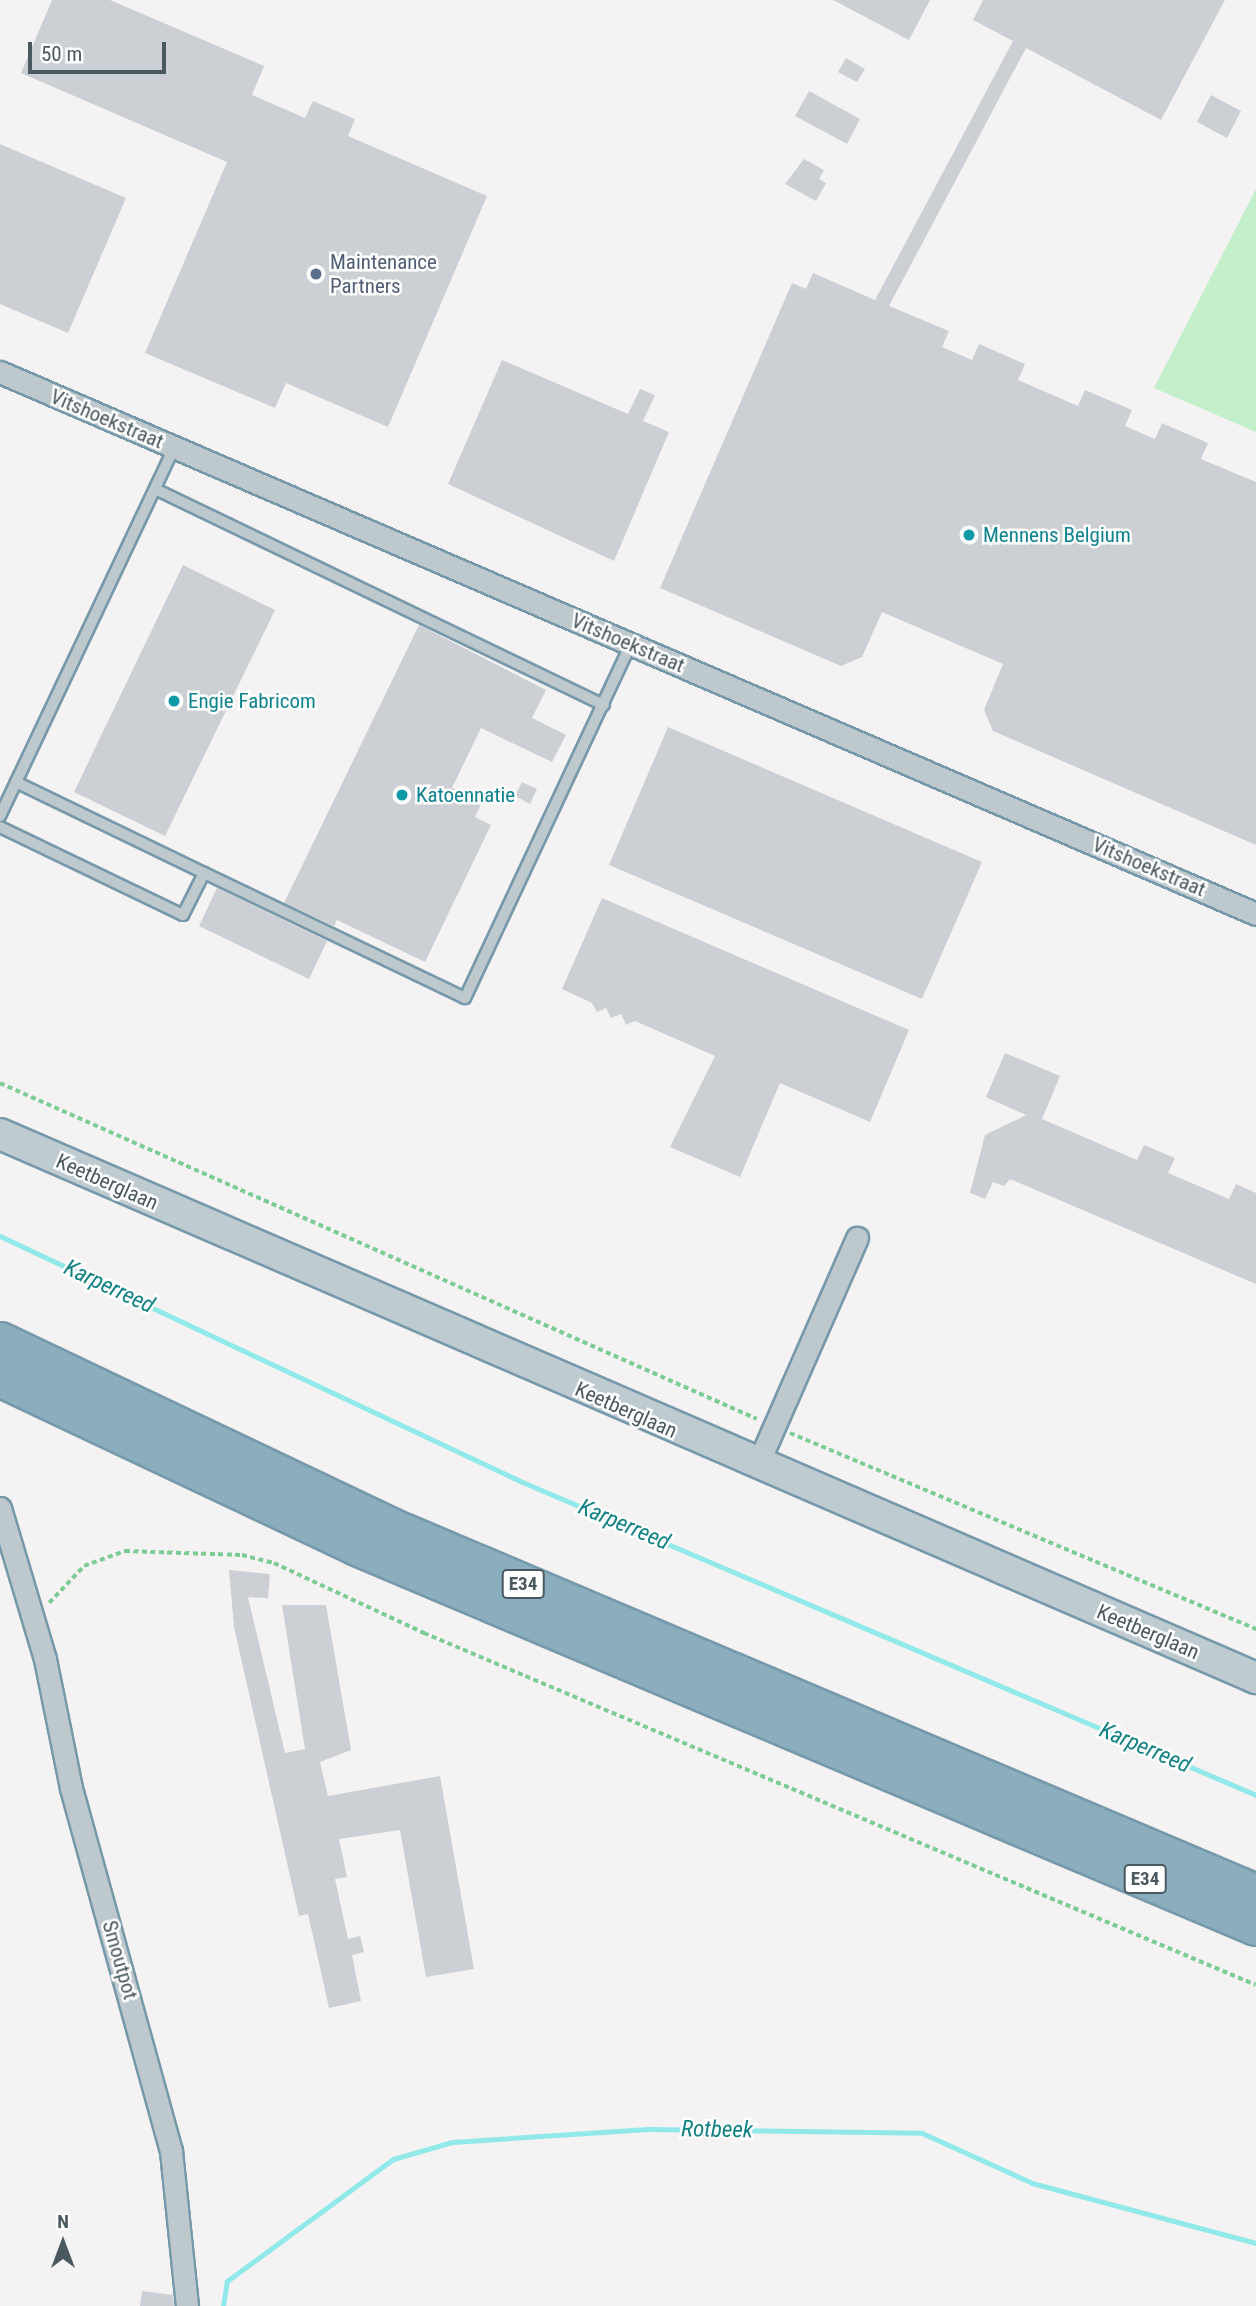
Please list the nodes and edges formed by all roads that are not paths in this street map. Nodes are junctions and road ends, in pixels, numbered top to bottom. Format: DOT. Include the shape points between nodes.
graph roads {
  1 [pos="0,372"];
  2 [pos="174,447"];
  3 [pos="155,488"];
  4 [pos="631,645"];
  5 [pos="604,705"];
  6 [pos="16,782"];
  7 [pos="0,816"];
  8 [pos="0,827"];
  9 [pos="204,873"];
  10 [pos="1256,914"];
  11 [pos="0,1118"];
  12 [pos="0,1134"];
  13 [pos="858,1238"];
  14 [pos="0,1342"];
  15 [pos="0,1377"];
  16 [pos="769,1439"];
  17 [pos="0,1508"];
  18 [pos="1256,1659"];
  19 [pos="1256,1678"];
  20 [pos="1256,1894"];
  21 [pos="1256,1926"];
  22 [pos="187,2306"];
  1 -- 2 [label="street, Vitshoekstraat"];
  2 -- 3 [label="lane"];
  2 -- 4 [label="street, Vitshoekstraat"];
  3 -- 5 [label="lane"];
  3 -- 6 [label="lane"];
  4 -- 5 [label="lane"];
  4 -- 10 [label="street, Vitshoekstraat"];
  5 -- 9 [label="lane" via="465,998"];
  6 -- 7 [label="lane"];
  6 -- 9 [label="lane"];
  8 -- 9 [label="lane" via="183,915"];
  11 -- 16 [label="main road, Keetberglaan"];
  12 -- 19 [label="main road, Keetberglaan"];
  13 -- 16 [label="street"];
  14 -- 20 [label="highway, E34" via="403,1533"];
  15 -- 21 [label="highway, E34" via="357,1546"];
  16 -- 18 [label="main road, Keetberglaan"];
  17 -- 22 [label="street, Smoutpot" via="34,1617 71,1788 171,2151"];
}
